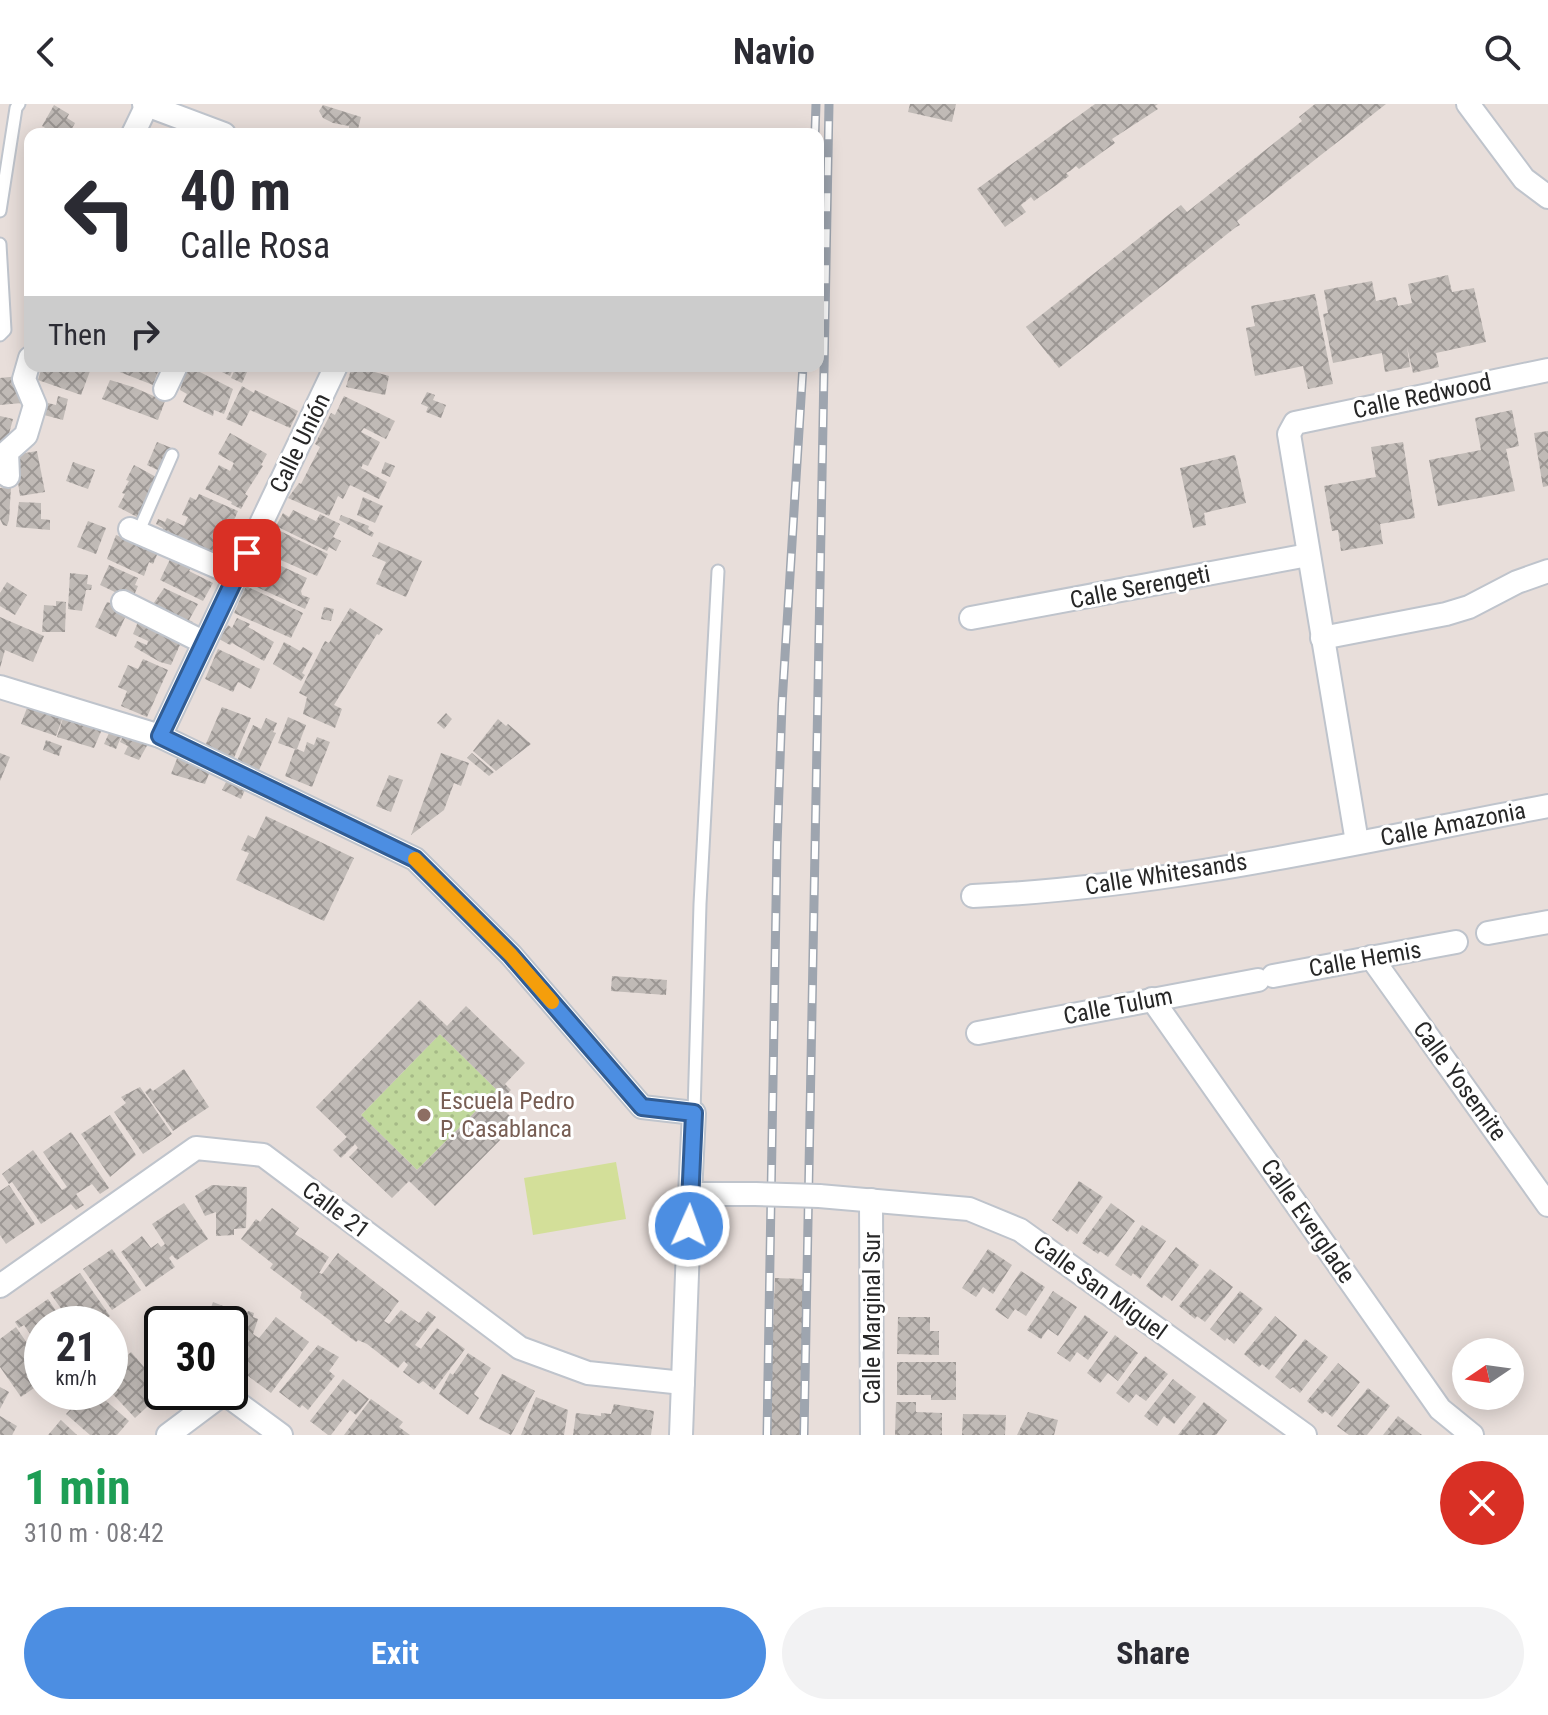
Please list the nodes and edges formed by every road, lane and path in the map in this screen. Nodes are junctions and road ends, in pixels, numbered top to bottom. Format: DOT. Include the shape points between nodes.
graph roads {
  1 [pos="19,104"];
  2 [pos="1468,104"];
  3 [pos="146,105"];
  4 [pos="136,128"];
  5 [pos="208,128"];
  6 [pos="1548,197"];
  7 [pos="0,211"];
  8 [pos="0,244"];
  9 [pos="0,335"];
  10 [pos="1548,370"];
  11 [pos="26,372"];
  12 [pos="173,372"];
  13 [pos="333,372"];
  14 [pos="165,389"];
  15 [pos="172,455"];
  16 [pos="8,476"];
  17 [pos="134,531"];
  18 [pos="1308,555"];
  19 [pos="718,571"];
  20 [pos="1548,571"];
  21 [pos="236,575"];
  22 [pos="123,602"];
  23 [pos="971,618"];
  24 [pos="1322,638"];
  25 [pos="203,642"];
  26 [pos="0,687"];
  27 [pos="160,736"];
  28 [pos="1548,806"];
  29 [pos="1357,842"];
  30 [pos="973,896"];
  31 [pos="1548,922"];
  32 [pos="1488,933"];
  33 [pos="1456,942"];
  34 [pos="1371,957"];
  35 [pos="1266,978"];
  36 [pos="1152,999"];
  37 [pos="978,1033"];
  38 [pos="694,1113"];
  39 [pos="690,1194"];
  40 [pos="871,1200"];
  41 [pos="1548,1205"];
  42 [pos="0,1286"];
  43 [pos="683,1383"];
  44 [pos="168,1435"];
  45 [pos="281,1435"];
  46 [pos="681,1435"];
  47 [pos="872,1435"];
  48 [pos="1305,1435"];
  49 [pos="1472,1435"];
  1 -- 7 [label="lane"];
  2 -- 6 [label="street" via="1524,179"];
  3 -- 4 [label="street"];
  3 -- 5 [label="street"];
  8 -- 9 [label="lane" via="5,330"];
  10 -- 18 [label="street, Calle Redwood" via="1295,423 1289,434"];
  11 -- 16 [label="street" via="35,405 26,435 7,452"];
  12 -- 14 [label="street"];
  13 -- 21 [label="street, Calle Unión"];
  15 -- 17 [label="lane"];
  17 -- 21 [label="street"];
  18 -- 23 [label="street, Calle Serengeti"];
  18 -- 24 [label="street"];
  19 -- 38 [label="lane"];
  20 -- 24 [label="street" via="1446,614"];
  21 -- 25 [label="street, Calle Unión"];
  22 -- 25 [label="street"];
  24 -- 29 [label="street"];
  25 -- 27 [label="street, Calle Unión"];
  26 -- 27 [label="street"];
  27 -- 38 [label="street" via="415,859 511,955 642,1107"];
  28 -- 29 [label="street, Calle Amazonia"];
  29 -- 30 [label="street, Calle Whitesands" via="1136,880"];
  31 -- 32 [label="street"];
  33 -- 34 [label="street, Calle Hemis"];
  34 -- 35 [label="street, Calle Hemis"];
  34 -- 41 [label="street, Calle Yosemite"];
  35 -- 36 [label="street, Calle Tulum"];
  36 -- 37 [label="street, Calle Tulum"];
  36 -- 49 [label="street, Calle Everglade" via="1440,1409"];
  38 -- 39 [label="street"];
  39 -- 40 [label="street, Calle San Miguel, bridge"];
  39 -- 43 [label="street"];
  40 -- 47 [label="street, Calle Marginal Sur"];
  40 -- 48 [label="street, Calle San Miguel" via="969,1209 1020,1230"];
  42 -- 43 [label="street, Calle 21" via="196,1148 263,1155 520,1348 588,1373"];
  43 -- 46 [label="street"];
  44 -- 45 [label="street" via="224,1393"];
}
